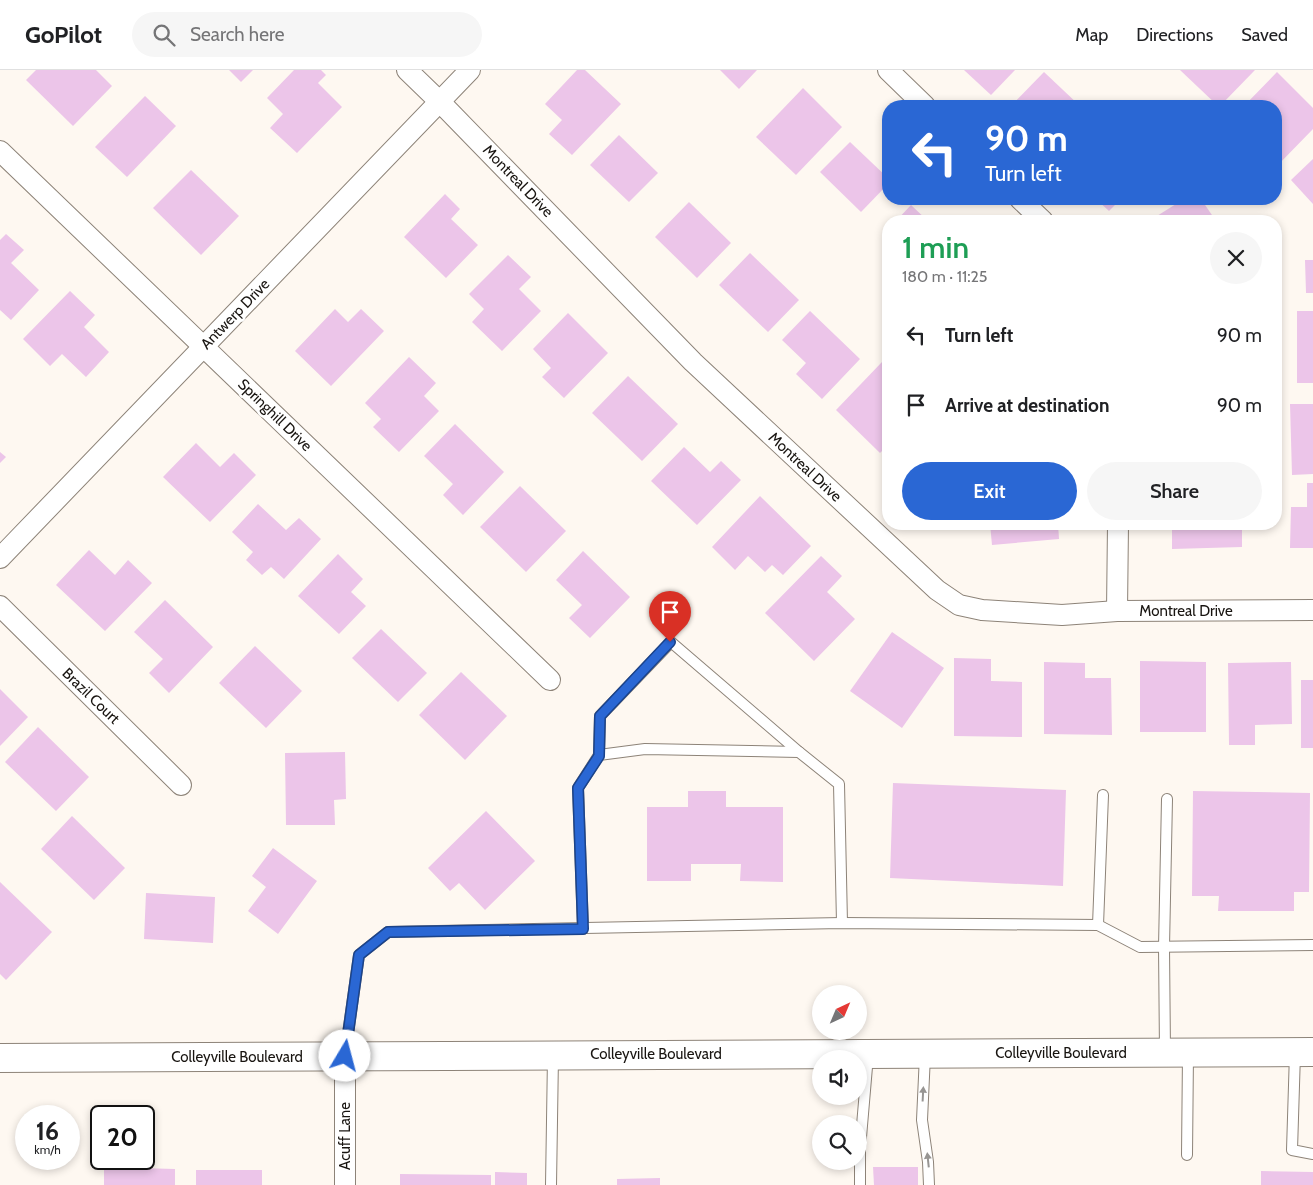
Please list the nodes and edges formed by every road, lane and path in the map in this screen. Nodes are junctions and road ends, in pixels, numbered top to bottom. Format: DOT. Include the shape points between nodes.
graph roads {
  1 [pos="407,70"];
  2 [pos="470,70"];
  3 [pos="888,70"];
  4 [pos="919,100"];
  5 [pos="440,102"];
  6 [pos="0,151"];
  7 [pos="1026,205"];
  8 [pos="1037,215"];
  9 [pos="203,346"];
  10 [pos="1118,530"];
  11 [pos="0,558"];
  12 [pos="0,606"];
  13 [pos="1313,610"];
  14 [pos="1117,611"];
  15 [pos="550,680"];
  16 [pos="800,752"];
  17 [pos="599,756"];
  18 [pos="181,785"];
  19 [pos="1103,795"];
  20 [pos="1167,799"];
  21 [pos="842,923"];
  22 [pos="1098,925"];
  23 [pos="583,929"];
  24 [pos="1313,946"];
  25 [pos="1164,947"];
  26 [pos="1304,1052"];
  27 [pos="1176,1053"];
  28 [pos="868,1054"];
  29 [pos="926,1054"];
  30 [pos="553,1055"];
  31 [pos="345,1056"];
  32 [pos="0,1058"];
  33 [pos="1313,1154"];
  34 [pos="1187,1155"];
  35 [pos="345,1185"];
  36 [pos="550,1185"];
  37 [pos="860,1185"];
  38 [pos="928,1185"];
  1 -- 5 [label="street, Montreal Drive"];
  2 -- 5 [label="street, Antwerp Drive"];
  3 -- 4 [label="street"];
  5 -- 9 [label="street, Antwerp Drive"];
  5 -- 14 [label="street, Montreal Drive" via="693,362 937,590 959,605 982,610 1062,615"];
  6 -- 9 [label="street, Springhill Drive"];
  7 -- 8 [label="street"];
  9 -- 11 [label="street, Antwerp Drive"];
  9 -- 15 [label="street, Springhill Drive"];
  10 -- 14 [label="street"];
  12 -- 18 [label="street, Brazil Court"];
  13 -- 14 [label="street, Montreal Drive"];
  16 -- 17 [label="lane" via="645,749"];
  16 -- 17 [label="lane" via="670,642 600,716"];
  16 -- 21 [label="lane" via="839,784"];
  17 -- 23 [label="lane" via="578,788"];
  19 -- 22 [label="lane"];
  20 -- 25 [label="lane"];
  21 -- 22 [label="lane"];
  21 -- 23 [label="lane"];
  22 -- 25 [label="lane" via="1140,947"];
  23 -- 31 [label="lane" via="388,932 359,955"];
  24 -- 25 [label="lane"];
  25 -- 27 [label="lane"];
  26 -- 27 [label="main road, Colleyville Boulevard"];
  26 -- 33 [label="lane" via="1292,1150"];
  27 -- 29 [label="main road, Colleyville Boulevard"];
  27 -- 34 [label="lane"];
  28 -- 29 [label="main road, Colleyville Boulevard"];
  28 -- 30 [label="main road, Colleyville Boulevard"];
  28 -- 37 [label="lane"];
  38 -- 29 [label="lane, one-way" via="922,1120"];
  30 -- 31 [label="main road, Colleyville Boulevard"];
  30 -- 36 [label="lane"];
  31 -- 32 [label="main road, Colleyville Boulevard"];
  31 -- 35 [label="street, Acuff Lane"];
}
